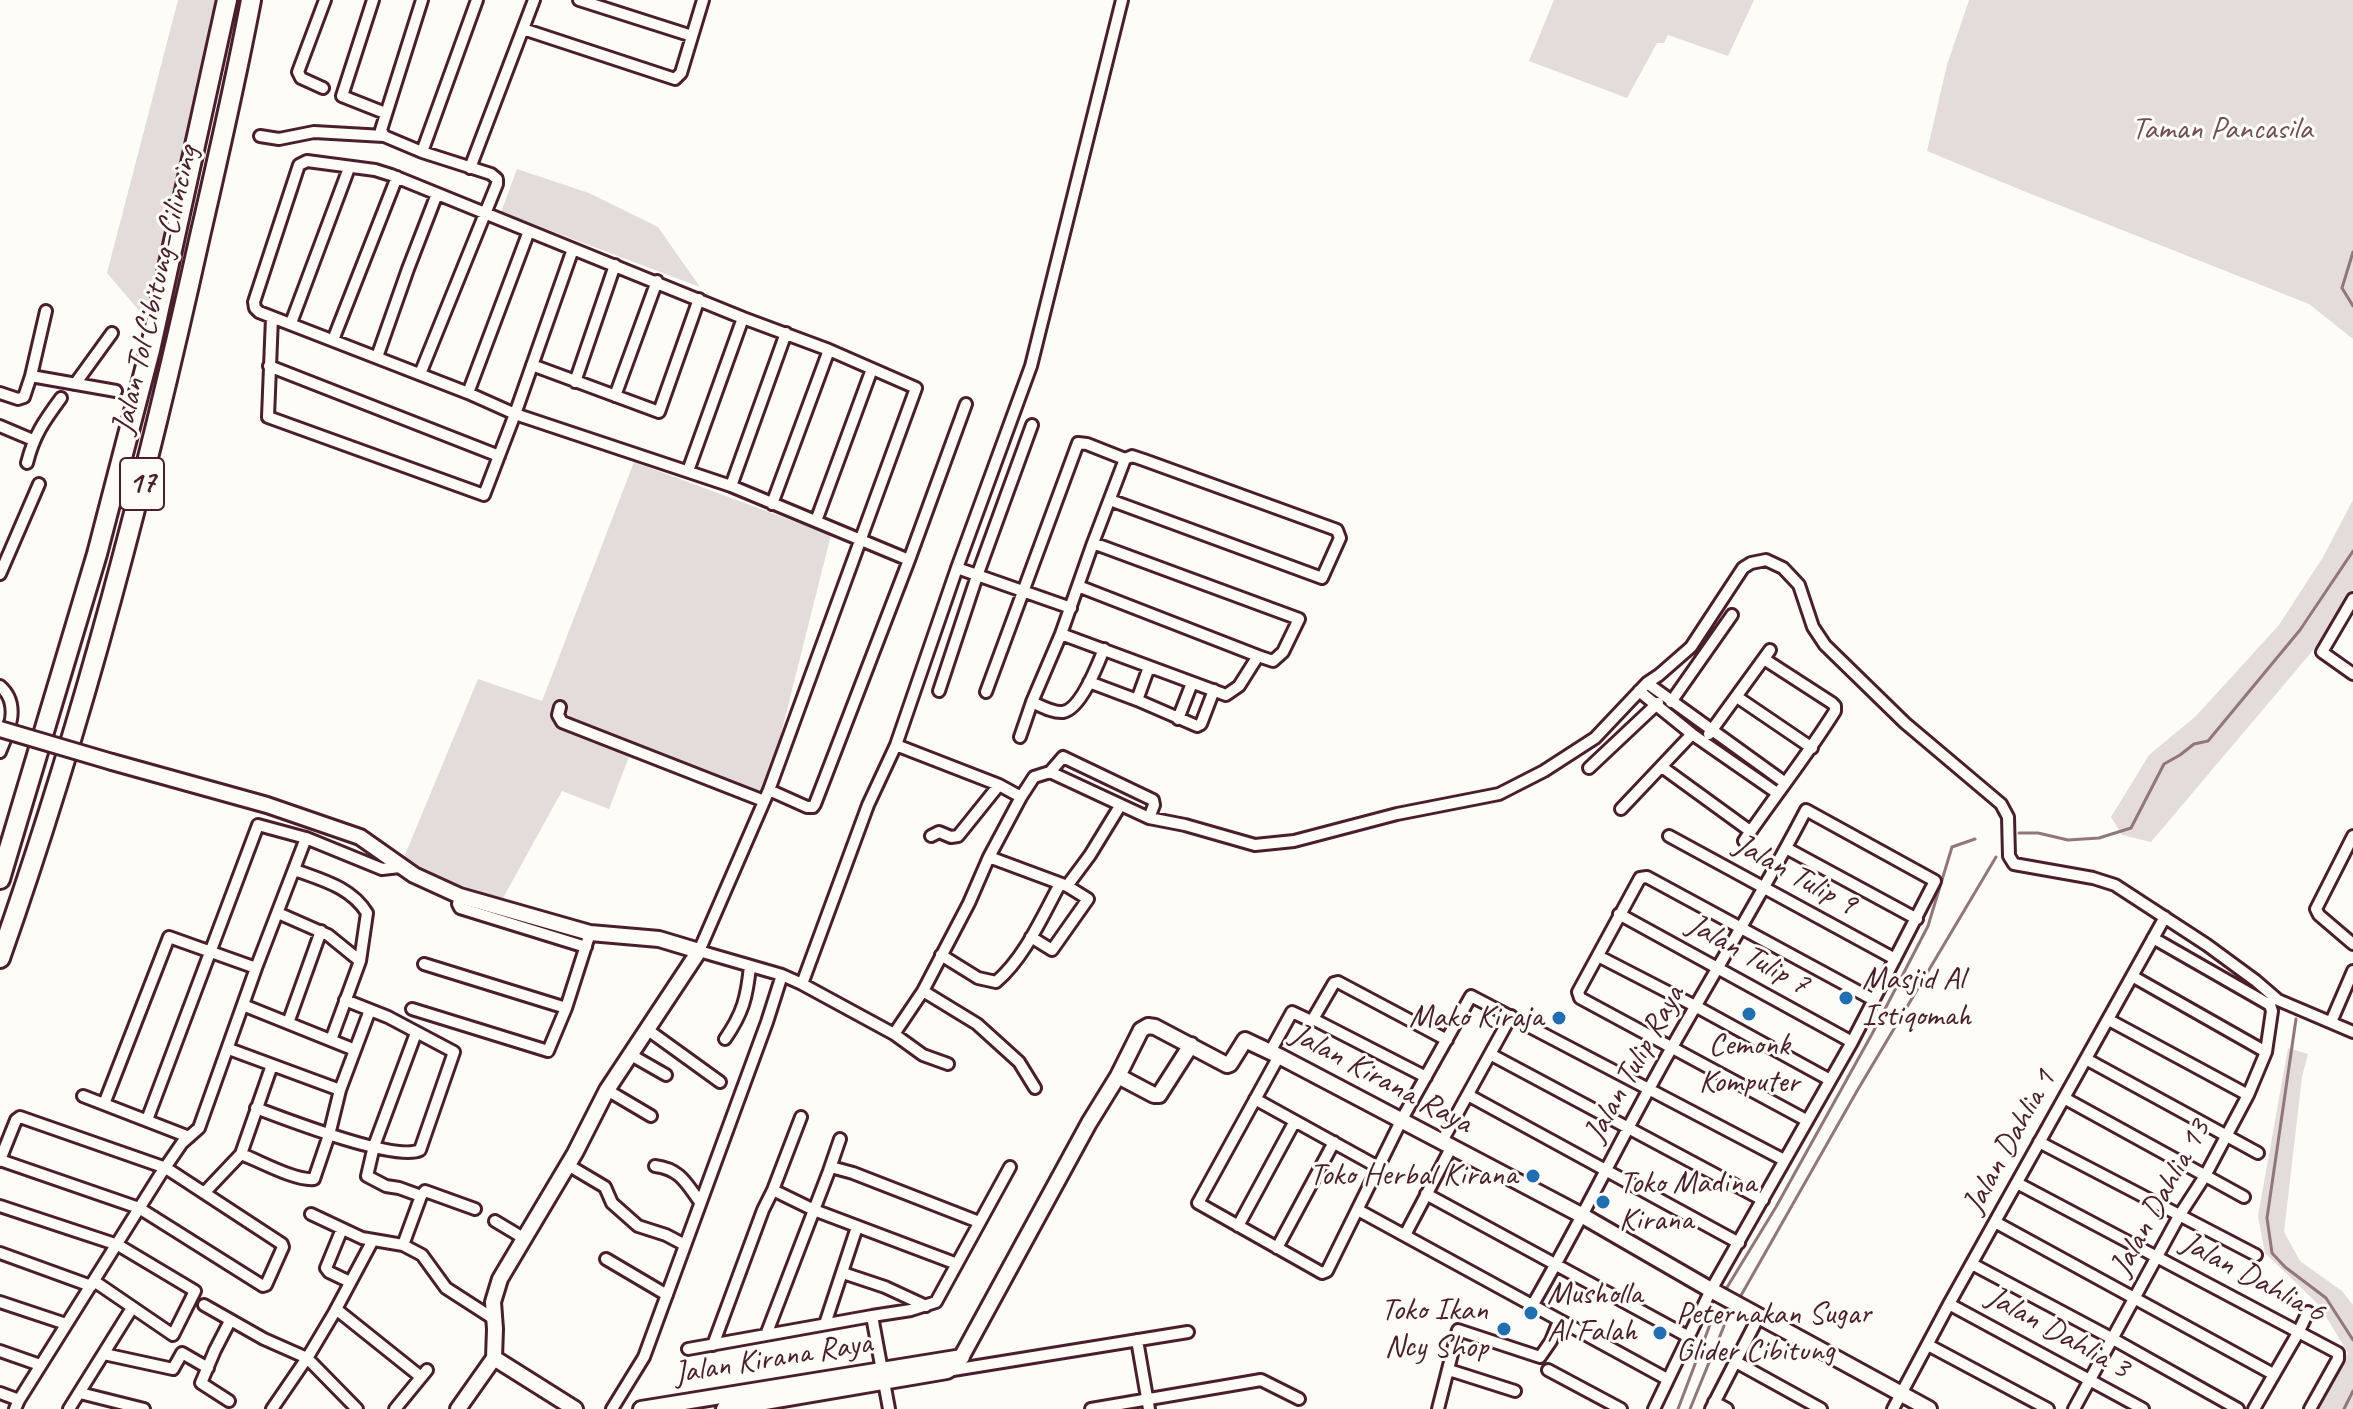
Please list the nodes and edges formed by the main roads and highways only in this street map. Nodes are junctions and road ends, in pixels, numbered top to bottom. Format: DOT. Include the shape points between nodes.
graph roads {
  1 [pos="227,0"];
  2 [pos="251,0"];
  3 [pos="0,879"];
  4 [pos="0,958"];
  1 -- 3 [label="highway, Jalan Tol Cibitung–Cilincing / 17" via="146,364 97,554"];
  2 -- 4 [label="highway, Jalan Tol Cibitung–Cilincing / 17" via="174,356 123,558"];
}
